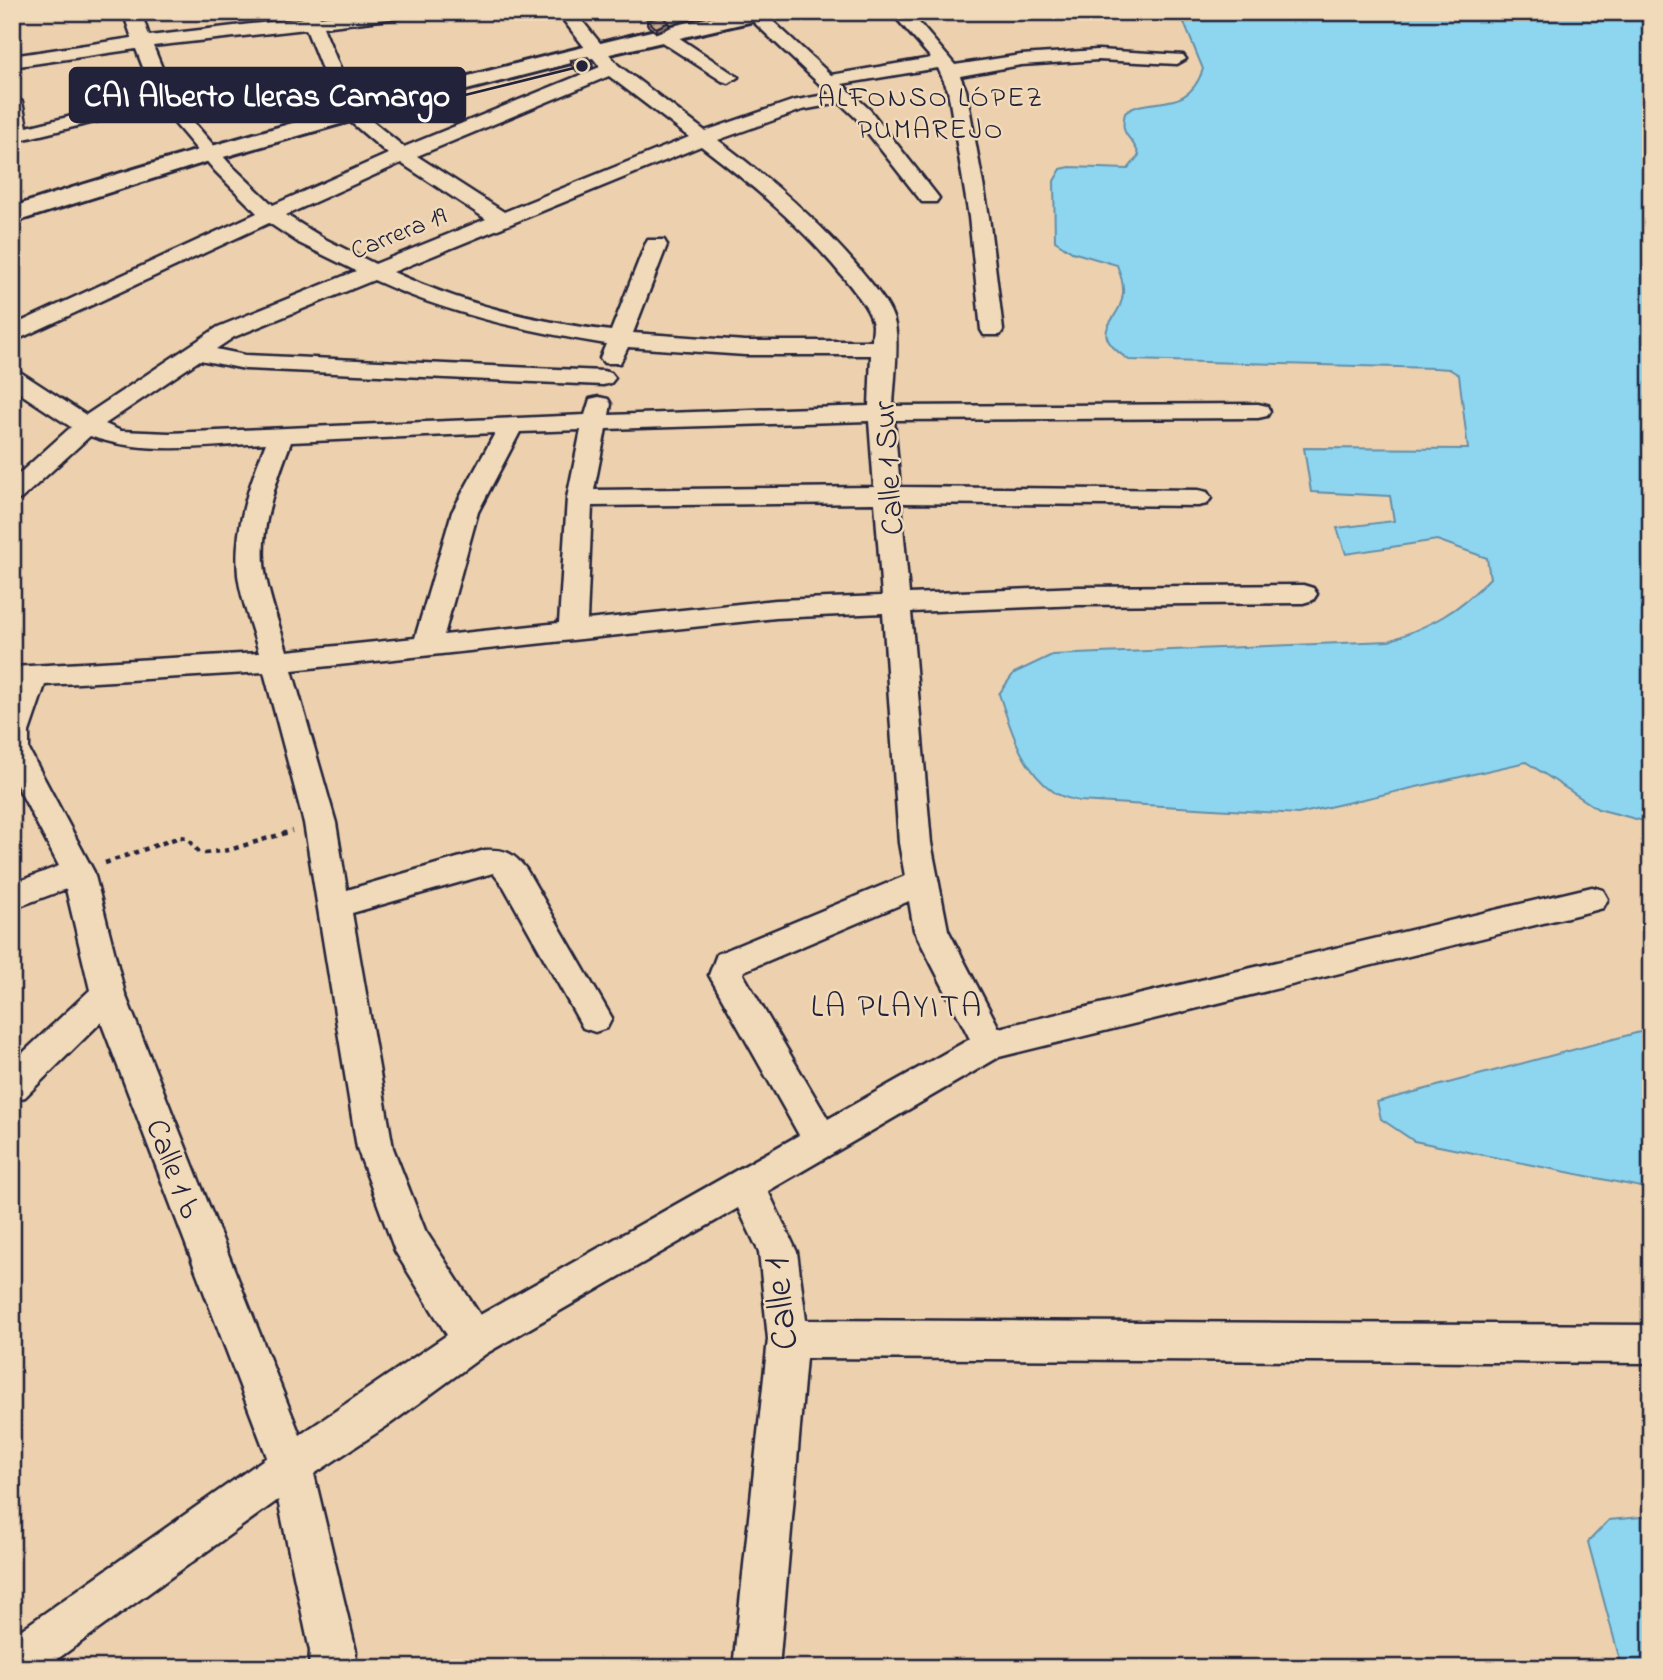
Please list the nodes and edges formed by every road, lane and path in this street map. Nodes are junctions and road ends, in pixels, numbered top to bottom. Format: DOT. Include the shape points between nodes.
graph roads {
  1 [pos="132,12"];
  2 [pos="405,12"];
  3 [pos="566,12"];
  4 [pos="900,12"];
  5 [pos="756,13"];
  6 [pos="310,17"];
  7 [pos="663,35"];
  8 [pos="144,42"];
  9 [pos="1177,58"];
  10 [pos="604,60"];
  11 [pos="12,62"];
  12 [pos="947,66"];
  13 [pos="729,77"];
  14 [pos="836,89"];
  15 [pos="164,99"];
  16 [pos="12,102"];
  17 [pos="349,112"];
  18 [pos="15,136"];
  19 [pos="705,139"];
  20 [pos="209,152"];
  21 [pos="402,155"];
  22 [pos="929,198"];
  23 [pos="270,214"];
  24 [pos="12,215"];
  25 [pos="502,220"];
  26 [pos="656,245"];
  27 [pos="372,273"];
  28 [pos="992,330"];
  29 [pos="12,335"];
  30 [pos="620,341"];
  31 [pos="882,348"];
  32 [pos="197,352"];
  33 [pos="12,377"];
  34 [pos="603,378"];
  35 [pos="1258,411"];
  36 [pos="881,413"];
  37 [pos="597,424"];
  38 [pos="512,425"];
  39 [pos="86,426"];
  40 [pos="281,437"];
  41 [pos="12,494"];
  42 [pos="888,495"];
  43 [pos="580,498"];
  44 [pos="1198,498"];
  45 [pos="1303,594"];
  46 [pos="896,603"];
  47 [pos="572,631"];
  48 [pos="427,646"];
  49 [pos="275,662"];
  50 [pos="23,677"];
  51 [pos="320,823"];
  52 [pos="78,872"];
  53 [pos="923,882"];
  54 [pos="12,897"];
  55 [pos="1592,899"];
  56 [pos="334,905"];
  57 [pos="108,993"];
  58 [pos="595,1018"];
  59 [pos="990,1045"];
  60 [pos="12,1086"];
  61 [pos="821,1141"];
  62 [pos="746,1184"];
  63 [pos="788,1339"];
  64 [pos="472,1340"];
  65 [pos="1651,1344"];
  66 [pos="290,1465"];
  67 [pos="12,1664"];
  68 [pos="332,1668"];
  69 [pos="756,1668"];
  1 -- 8 [label="street"];
  2 -- 6 [label="street"];
  3 -- 10 [label="street, Calle 1 Sur"];
  4 -- 12 [label="street"];
  5 -- 7 [label="street"];
  5 -- 14 [label="street"];
  6 -- 8 [label="street"];
  6 -- 17 [label="street"];
  7 -- 10 [label="street"];
  7 -- 13 [label="street"];
  8 -- 11 [label="street"];
  8 -- 15 [label="street"];
  9 -- 12 [label="street, Carrera 19" via="1098,55"];
  10 -- 17 [label="street"];
  10 -- 19 [label="street, Calle 1 Sur"];
  10 -- 21 [label="street"];
  12 -- 14 [label="street, Carrera 19"];
  12 -- 28 [label="street" via="965,129"];
  14 -- 19 [label="street, Carrera 19"];
  14 -- 22 [label="street" via="863,114"];
  15 -- 18 [label="street"];
  15 -- 20 [label="street"];
  16 -- 18 [label="street"];
  17 -- 20 [label="street"];
  17 -- 21 [label="street"];
  19 -- 25 [label="street, Carrera 19"];
  19 -- 31 [label="street, Calle 1 Sur" via="756,178 838,256 873,300 884,324"];
  20 -- 23 [label="street"];
  20 -- 24 [label="street"];
  21 -- 23 [label="street"];
  21 -- 25 [label="street"];
  23 -- 27 [label="street"];
  23 -- 29 [label="street"];
  25 -- 27 [label="street, Carrera 19"];
  26 -- 30 [label="street"];
  27 -- 30 [label="street" via="473,311"];
  27 -- 32 [label="street, Carrera 19" via="226,332"];
  30 -- 31 [label="street" via="780,349"];
  30 -- 34 [label="street"];
  31 -- 36 [label="street, Calle 1 Sur"];
  32 -- 34 [label="street" via="245,362"];
  32 -- 39 [label="street, Carrera 19"];
  33 -- 39 [label="street"];
  34 -- 37 [label="street"];
  35 -- 36 [label="street"];
  36 -- 37 [label="street"];
  36 -- 42 [label="street, Calle 1 Sur"];
  37 -- 38 [label="street"];
  37 -- 43 [label="street"];
  38 -- 40 [label="street"];
  38 -- 48 [label="street" via="465,512"];
  39 -- 40 [label="street" via="118,438"];
  39 -- 41 [label="street, Carrera 19"];
  40 -- 49 [label="street" via="262,485 252,532 252,576"];
  42 -- 43 [label="street"];
  42 -- 44 [label="street"];
  42 -- 46 [label="street, Calle 1 Sur"];
  43 -- 47 [label="street"];
  45 -- 46 [label="street"];
  46 -- 47 [label="street" via="776,609"];
  46 -- 53 [label="street, Calle 1 Sur" via="915,843"];
  47 -- 48 [label="street"];
  48 -- 49 [label="street"];
  49 -- 50 [label="street"];
  49 -- 51 [label="street"];
  50 -- 52 [label="street, Calle 1 b" via="14,750"];
  51 -- 52 [label="path" via="206,853 180,837"];
  51 -- 56 [label="street"];
  52 -- 54 [label="street"];
  52 -- 57 [label="street, Calle 1 b"];
  53 -- 59 [label="street, Calle 1 Sur" via="931,930"];
  53 -- 61 [label="street" via="729,963 726,975"];
  55 -- 59 [label="street"];
  56 -- 58 [label="street" via="501,861"];
  56 -- 64 [label="street" via="375,1148 409,1238"];
  57 -- 60 [label="street"];
  57 -- 66 [label="street, Calle 1 b"];
  59 -- 61 [label="street"];
  61 -- 62 [label="street"];
  62 -- 63 [label="street, Calle 1" via="778,1252"];
  62 -- 64 [label="street"];
  63 -- 65 [label="street"];
  63 -- 69 [label="street, Calle 1"];
  64 -- 66 [label="street"];
  66 -- 67 [label="street"];
  66 -- 68 [label="street, Calle 1 b" via="333,1651"];
}
